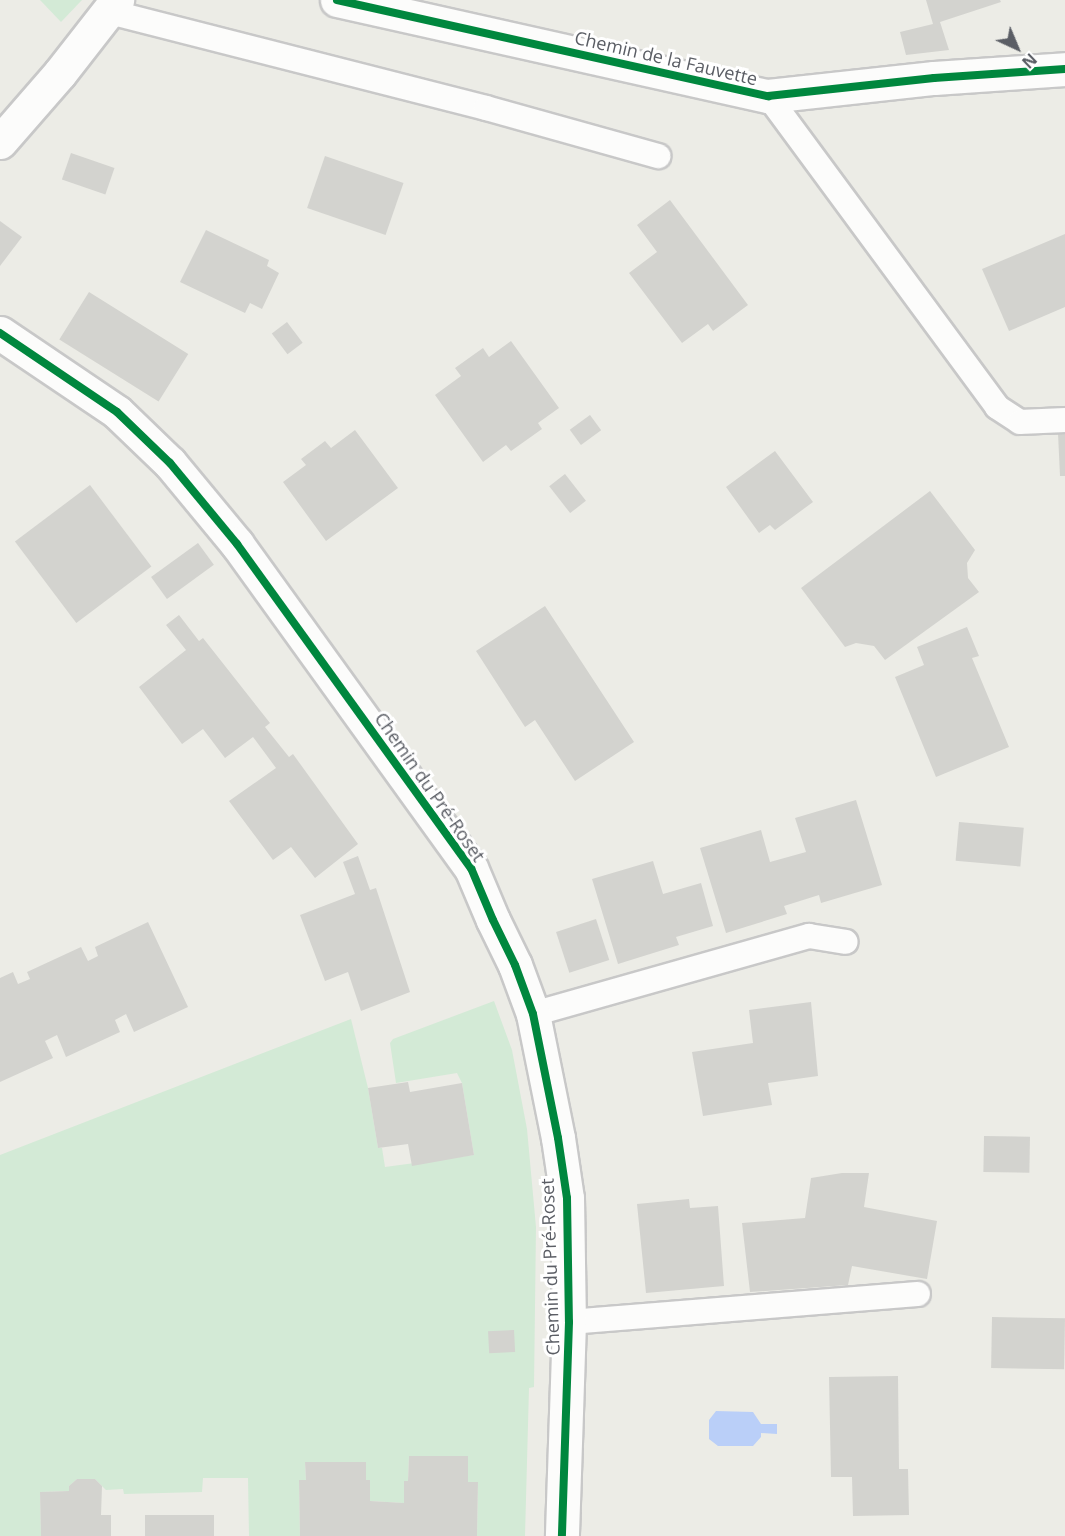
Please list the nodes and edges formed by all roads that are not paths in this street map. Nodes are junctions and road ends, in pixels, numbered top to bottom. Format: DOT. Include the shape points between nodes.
graph roads {
  1 [pos="337,0"];
  2 [pos="113,6"];
  3 [pos="1065,69"];
  4 [pos="768,96"];
  5 [pos="0,142"];
  6 [pos="658,156"];
  7 [pos="0,333"];
  8 [pos="1065,420"];
  9 [pos="846,942"];
  10 [pos="533,1014"];
  11 [pos="918,1294"];
  12 [pos="569,1322"];
  13 [pos="562,1536"];
  1 -- 4 [label="street, Chemin de la Fauvette"];
  2 -- 5 [label="street"];
  2 -- 6 [label="lane"];
  3 -- 4 [label="street, Chemin de la Fauvette"];
  4 -- 8 [label="lane, Chemin de la Fauvette" via="997,407 1020,422"];
  7 -- 10 [label="street, Chemin du Pré-Roset" via="117,412 142,434 237,544 471,868"];
  9 -- 10 [label="lane" via="809,936"];
  10 -- 12 [label="street, Chemin du Pré-Roset" via="567,1198"];
  11 -- 12 [label="lane"];
  12 -- 13 [label="street, Chemin du Pré-Roset"];
}
